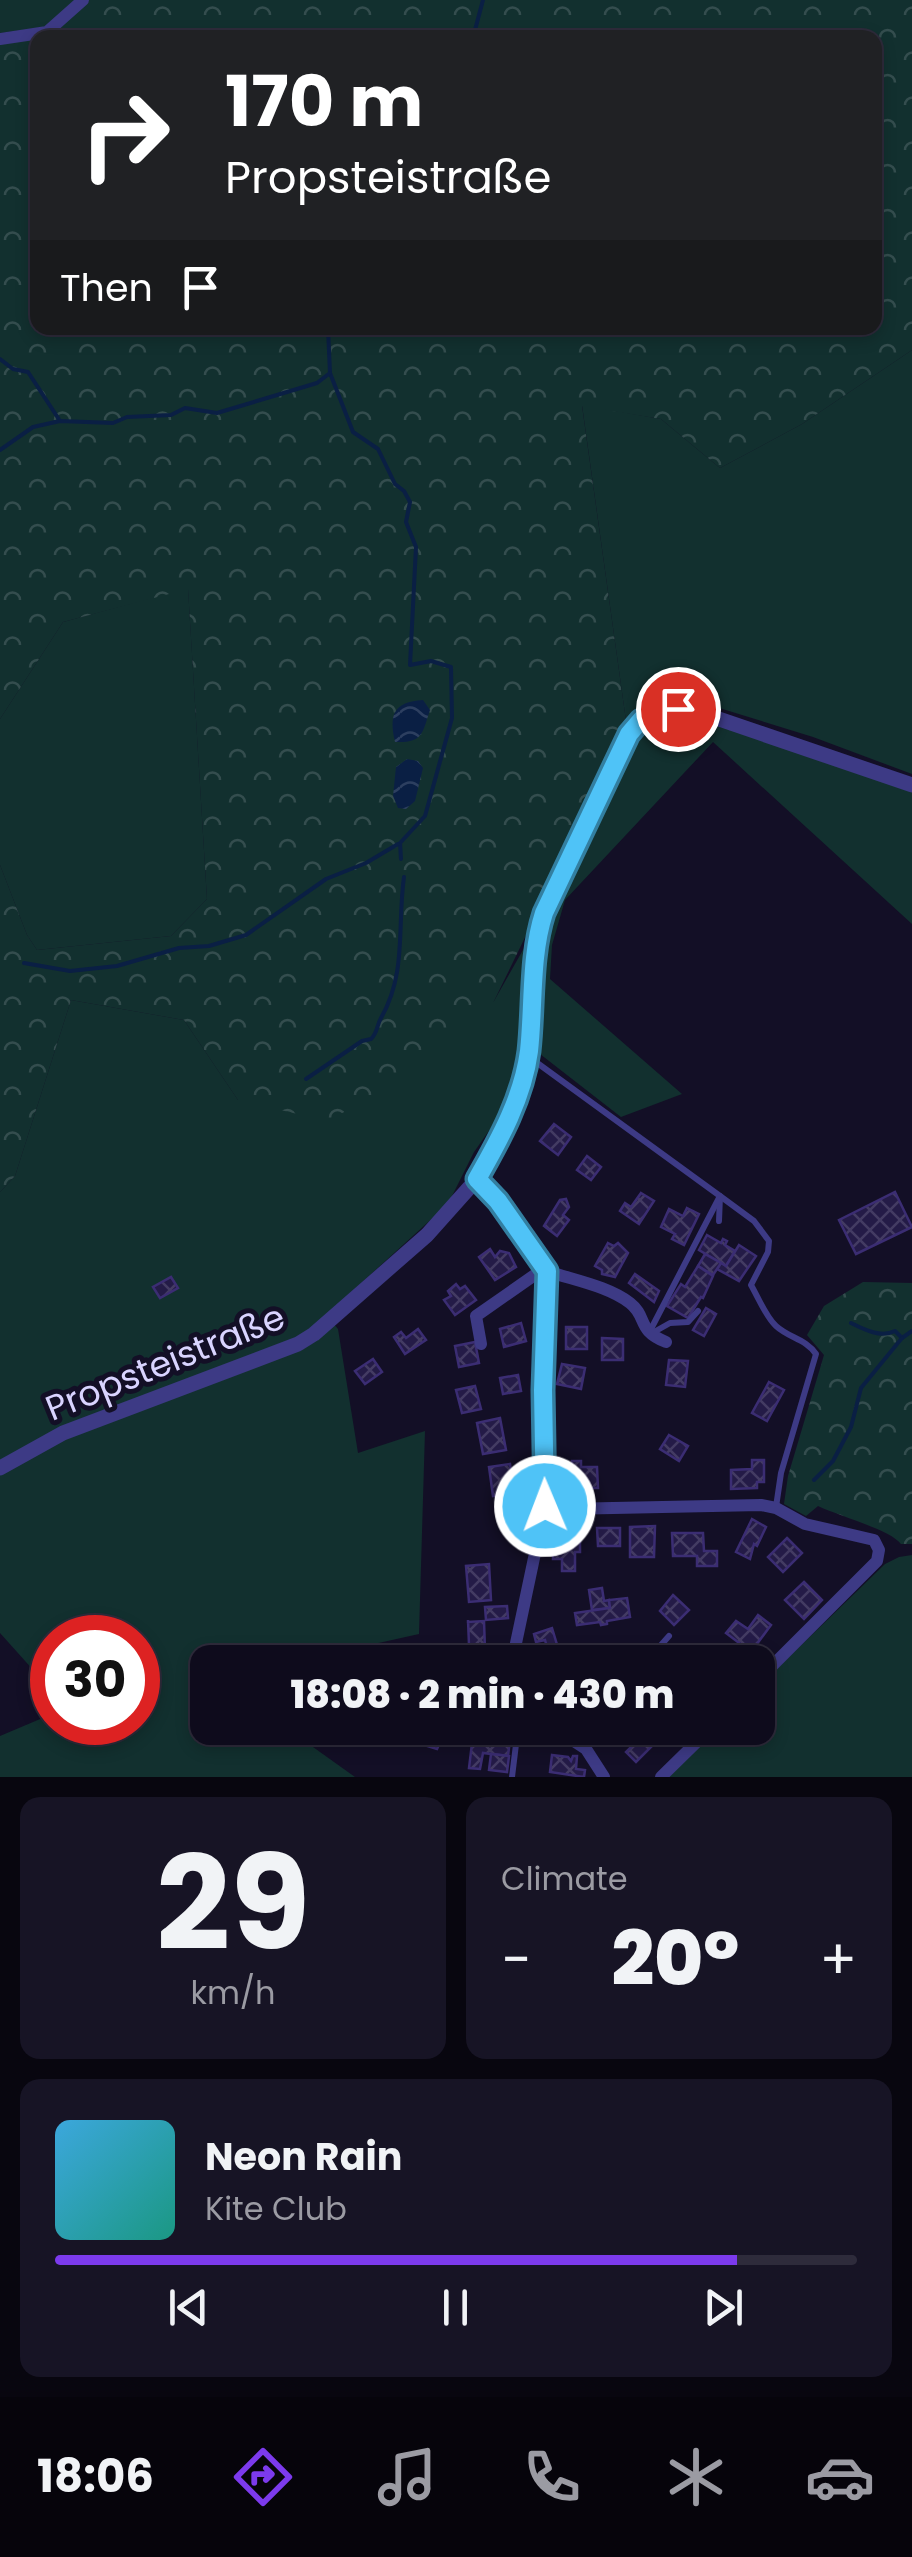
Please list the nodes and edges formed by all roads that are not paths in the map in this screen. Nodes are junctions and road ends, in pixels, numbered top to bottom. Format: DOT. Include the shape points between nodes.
graph roads {
  1 [pos="83,0"];
  2 [pos="49,30"];
  3 [pos="30,34"];
  4 [pos="0,38"];
  5 [pos="912,785"];
  6 [pos="528,1056"];
  7 [pos="477,1179"];
  8 [pos="720,1196"];
  9 [pos="719,1221"];
  10 [pos="546,1269"];
  11 [pos="698,1311"];
  12 [pos="648,1335"];
  13 [pos="666,1342"];
  14 [pos="481,1344"];
  15 [pos="0,1468"];
  16 [pos="545,1506"];
  17 [pos="776,1508"];
  18 [pos="669,1636"];
  19 [pos="516,1645"];
  20 [pos="661,1645"];
  21 [pos="775,1663"];
  22 [pos="516,1745"];
  23 [pos="581,1745"];
  24 [pos="692,1745"];
  25 [pos="512,1777"];
  26 [pos="604,1777"];
  27 [pos="662,1777"];
  1 -- 2 [label="street"];
  3 -- 4 [label="street"];
  5 -- 6 [label="street, Propsteistraße" via="678,709 641,720 605,780 539,928"];
  6 -- 7 [label="street, Propsteistraße" via="517,1102"];
  6 -- 8 [label="lane"];
  7 -- 10 [label="street"];
  7 -- 15 [label="street, Propsteistraße" via="427,1234 298,1344 63,1432"];
  8 -- 9 [label="lane"];
  8 -- 12 [label="lane"];
  8 -- 17 [label="lane" via="769,1241 750,1285 771,1320 816,1354"];
  10 -- 12 [label="street" via="632,1304"];
  10 -- 14 [label="street" via="476,1316"];
  10 -- 16 [label="street"];
  11 -- 12 [label="lane" via="688,1322"];
  12 -- 13 [label="street"];
  16 -- 17 [label="street"];
  16 -- 19 [label="street"];
  17 -- 21 [label="street" via="805,1524 874,1540 879,1550 878,1561"];
  18 -- 20 [label="lane"];
  22 -- 25 [label="lane"];
  23 -- 26 [label="street"];
  24 -- 27 [label="street"];
}
